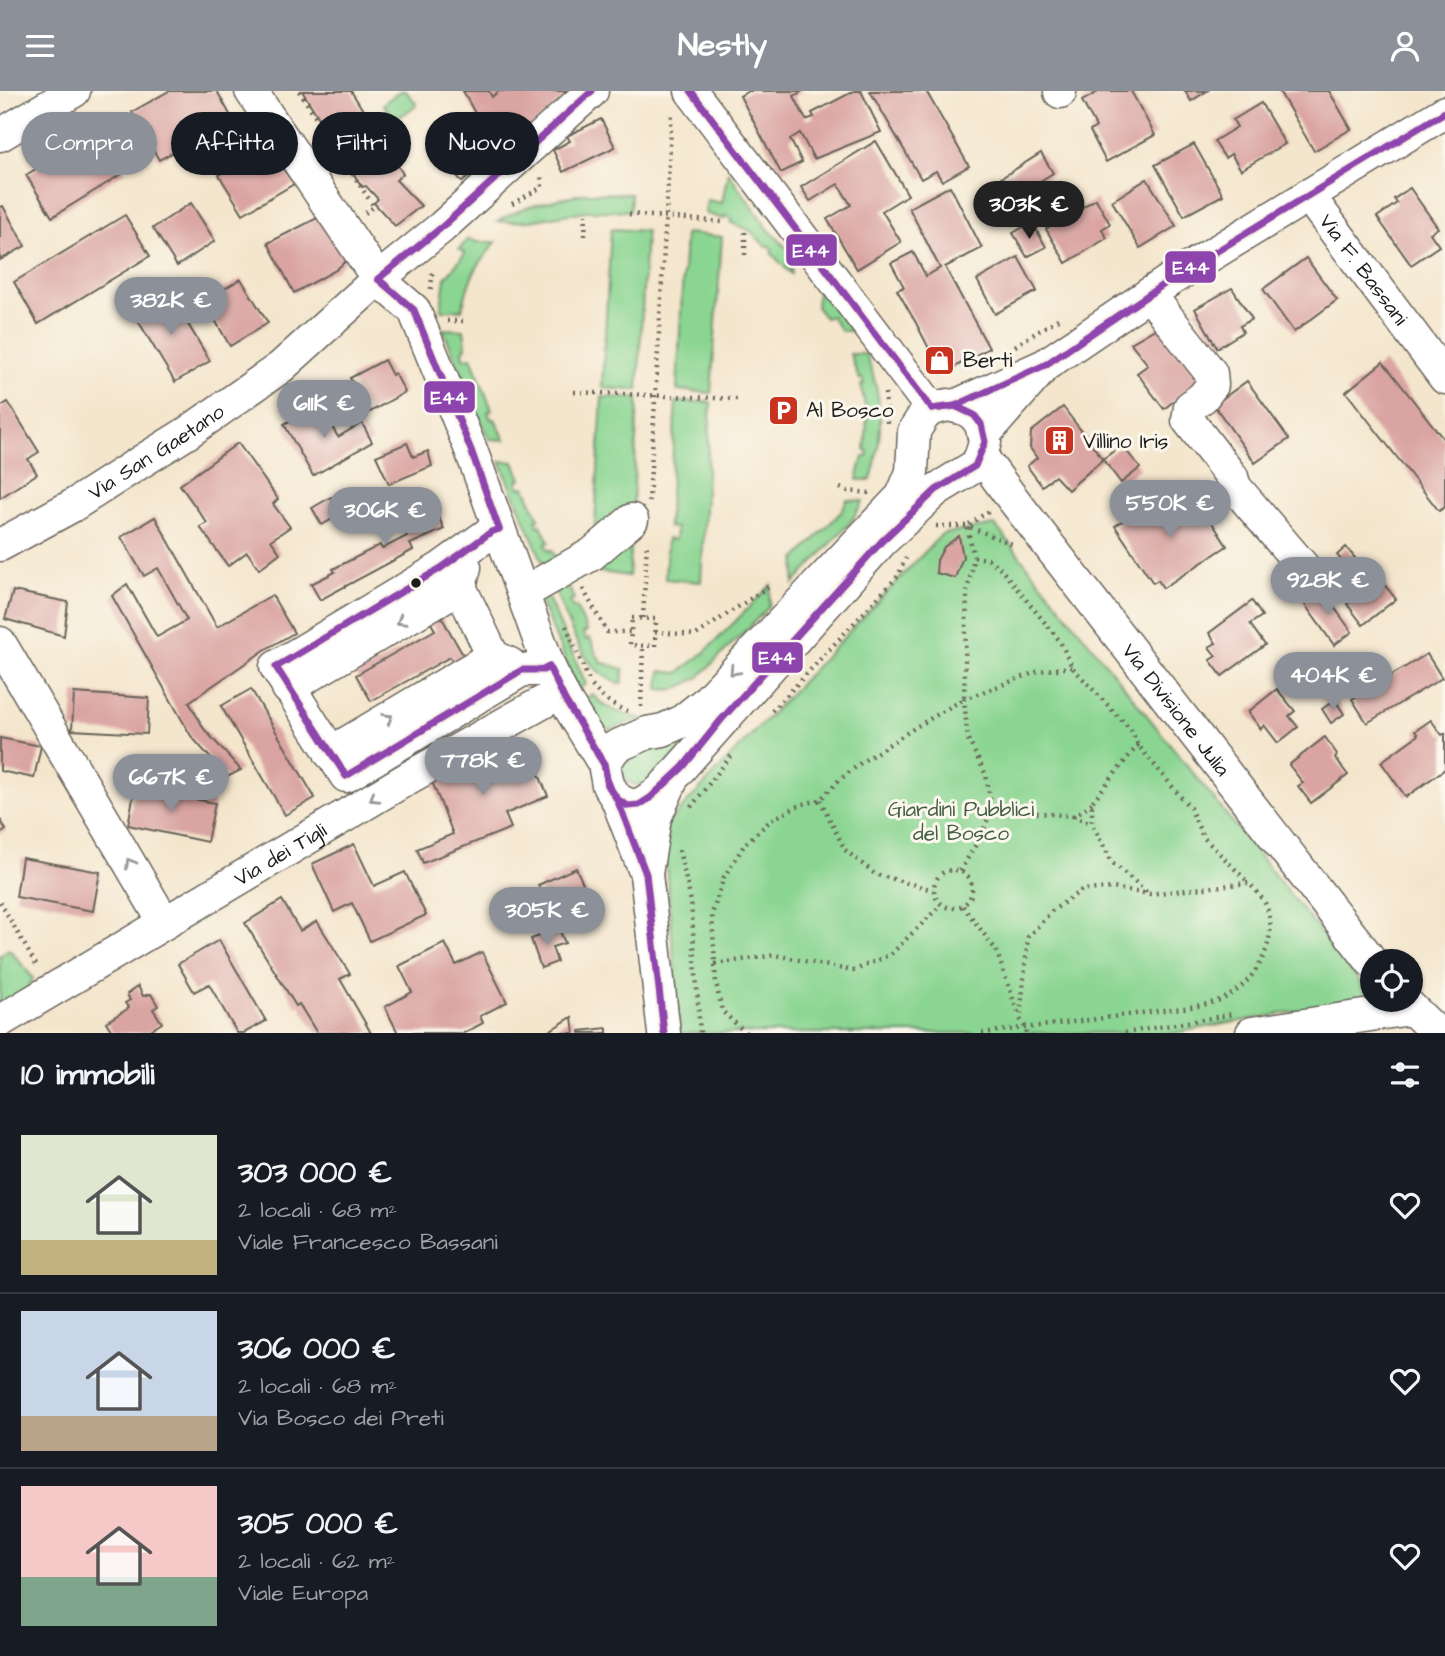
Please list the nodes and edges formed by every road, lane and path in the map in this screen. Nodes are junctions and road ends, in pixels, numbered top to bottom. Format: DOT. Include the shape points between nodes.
graph roads {
  1 [pos="74,91"];
  2 [pos="251,91"];
  3 [pos="299,91"];
  4 [pos="592,91"];
  5 [pos="682,99"];
  6 [pos="1445,112"];
  7 [pos="0,135"];
  8 [pos="1308,195"];
  9 [pos="629,213"];
  10 [pos="586,215"];
  11 [pos="665,217"];
  12 [pos="723,222"];
  13 [pos="343,227"];
  14 [pos="745,232"];
  15 [pos="432,235"];
  16 [pos="584,236"];
  17 [pos="745,255"];
  18 [pos="378,279"];
  19 [pos="1149,294"];
  20 [pos="414,310"];
  21 [pos="1045,365"];
  22 [pos="1445,378"];
  23 [pos="883,387"];
  24 [pos="574,392"];
  25 [pos="655,395"];
  26 [pos="737,399"];
  27 [pos="944,407"];
  28 [pos="887,428"];
  29 [pos="983,445"];
  30 [pos="914,452"];
  31 [pos="954,477"];
  32 [pos="840,488"];
  33 [pos="867,505"];
  34 [pos="995,506"];
  35 [pos="643,519"];
  36 [pos="967,526"];
  37 [pos="499,529"];
  38 [pos="928,534"];
  39 [pos="1014,544"];
  40 [pos="0,545"];
  41 [pos="470,548"];
  42 [pos="913,550"];
  43 [pos="974,557"];
  44 [pos="570,567"];
  45 [pos="1317,583"];
  46 [pos="771,585"];
  47 [pos="460,587"];
  48 [pos="534,587"];
  49 [pos="643,618"];
  50 [pos="631,632"];
  51 [pos="655,632"];
  52 [pos="0,643"];
  53 [pos="643,645"];
  54 [pos="493,656"];
  55 [pos="1072,667"];
  56 [pos="554,680"];
  57 [pos="288,688"];
  58 [pos="964,699"];
  59 [pos="640,713"];
  60 [pos="648,713"];
  61 [pos="769,714"];
  62 [pos="1138,745"];
  63 [pos="330,753"];
  64 [pos="733,753"];
  65 [pos="604,764"];
  66 [pos="673,778"];
  67 [pos="617,799"];
  68 [pos="820,800"];
  69 [pos="1092,802"];
  70 [pos="992,809"];
  71 [pos="686,814"];
  72 [pos="1074,816"];
  73 [pos="1092,824"];
  74 [pos="677,842"];
  75 [pos="960,871"];
  76 [pos="646,874"];
  77 [pos="1249,883"];
  78 [pos="933,890"];
  79 [pos="1149,894"];
  80 [pos="0,902"];
  81 [pos="941,905"];
  82 [pos="963,906"];
  83 [pos="164,922"];
  84 [pos="1362,949"];
  85 [pos="715,964"];
  86 [pos="51,990"];
  87 [pos="1360,1009"];
  88 [pos="1415,1012"];
  89 [pos="1020,1019"];
  90 [pos="0,1021"];
  91 [pos="1245,1023"];
  92 [pos="1026,1030"];
  93 [pos="1145,1031"];
  94 [pos="664,1033"];
  95 [pos="700,1033"];
  96 [pos="746,1033"];
  97 [pos="982,1033"];
  98 [pos="1125,1033"];
  99 [pos="1437,1033"];
  1 -- 7 [label="street"];
  2 -- 13 [label="street"];
  3 -- 13 [label="path" via="374,207"];
  4 -- 15 [label="street, Via San Gaetano"];
  5 -- 11 [label="path"];
  5 -- 27 [label="street"];
  6 -- 8 [label="street"];
  8 -- 19 [label="street"];
  8 -- 22 [label="street, Via F. Bassani"];
  9 -- 11 [label="path"];
  10 -- 16 [label="path"];
  11 -- 12 [label="path"];
  11 -- 25 [label="path"];
  13 -- 18 [label="street"];
  14 -- 17 [label="path"];
  15 -- 18 [label="street, Via San Gaetano"];
  15 -- 20 [label="street, Via San Gaetano" via="413,278"];
  18 -- 20 [label="street"];
  18 -- 40 [label="street, Via San Gaetano" via="281,366 187,433 72,506"];
  19 -- 21 [label="street"];
  19 -- 45 [label="street" via="1211,373 1212,385 1190,407 1188,420 1235,487"];
  20 -- 37 [label="street"];
  21 -- 27 [label="street"];
  21 -- 29 [label="street"];
  23 -- 28 [label="path"];
  24 -- 25 [label="path"];
  25 -- 26 [label="path"];
  25 -- 35 [label="path"];
  27 -- 29 [label="street" via="974,415"];
  27 -- 30 [label="street" via="918,422"];
  29 -- 31 [label="street" via="975,466"];
  29 -- 84 [label="street, Via Divisione Julia" via="1016,504"];
  30 -- 31 [label="street" via="925,469"];
  30 -- 65 [label="street, one-way" via="902,496 705,703 681,722 615,747"];
  31 -- 66 [label="street" via="882,541"];
  32 -- 33 [label="path" via="874,493"];
  34 -- 36 [label="path"];
  35 -- 44 [label="street"];
  35 -- 49 [label="path"];
  36 -- 38 [label="path" via="936,526"];
  36 -- 39 [label="path"];
  36 -- 43 [label="path"];
  37 -- 41 [label="street"];
  37 -- 56 [label="street"];
  41 -- 47 [label="street"];
  41 -- 57 [label="street" via="276,667"];
  42 -- 61 [label="path" via="898,576"];
  43 -- 55 [label="path" via="988,559 1000,568 1060,641"];
  43 -- 58 [label="path" via="967,593"];
  44 -- 48 [label="street"];
  44 -- 50 [label="path" via="607,632"];
  46 -- 51 [label="path" via="696,635"];
  47 -- 54 [label="street"];
  47 -- 57 [label="street, one-way"];
  49 -- 50 [label="path" via="632,618"];
  49 -- 51 [label="path" via="656,619"];
  50 -- 53 [label="path" via="630,645"];
  51 -- 53 [label="path" via="655,646"];
  83 -- 52 [label="street, one-way"];
  53 -- 59 [label="path"];
  54 -- 56 [label="street"];
  63 -- 54 [label="street, one-way"];
  55 -- 58 [label="path" via="1039,671"];
  55 -- 62 [label="path" via="1130,730"];
  56 -- 59 [label="path" via="592,686 616,707"];
  56 -- 63 [label="street" via="345,776"];
  56 -- 65 [label="street"];
  56 -- 83 [label="street, Via dei Tigli, one-way" via="410,777"];
  57 -- 63 [label="street"];
  58 -- 68 [label="path" via="862,762"];
  58 -- 70 [label="path" via="968,739 986,775"];
  59 -- 60 [label="path"];
  62 -- 69 [label="path"];
  62 -- 77 [label="path" via="1190,808 1203,837"];
  64 -- 71 [label="path"];
  65 -- 67 [label="street" via="608,785"];
  66 -- 67 [label="street" via="639,805 628,806"];
  66 -- 76 [label="street" via="655,818"];
  67 -- 76 [label="street"];
  68 -- 78 [label="path" via="845,850 874,874"];
  68 -- 85 [label="path" via="771,820 745,844 724,877 712,914"];
  69 -- 72 [label="path"];
  69 -- 73 [label="path"];
  70 -- 72 [label="path"];
  70 -- 75 [label="path"];
  72 -- 73 [label="path"];
  73 -- 79 [label="path" via="1112,862"];
  74 -- 95 [label="path" via="691,901"];
  75 -- 78 [label="path" via="942,874"];
  75 -- 82 [label="path" via="971,884 971,896"];
  76 -- 94 [label="street"];
  77 -- 79 [label="path"];
  77 -- 92 [label="path" via="1265,902 1267,950 1250,979 1229,996 1186,1008"];
  78 -- 81 [label="path"];
  79 -- 89 [label="path" via="1114,888 1083,890 1052,911 1028,937"];
  80 -- 86 [label="path"];
  81 -- 82 [label="path"];
  81 -- 85 [label="path" via="891,954 853,971 775,955"];
  82 -- 89 [label="path" via="996,950"];
  83 -- 86 [label="street, Via dei Tigli"];
  85 -- 96 [label="path" via="722,1011"];
  86 -- 90 [label="street, Via dei Tigli"];
  87 -- 91 [label="street"];
  88 -- 99 [label="street"];
  89 -- 92 [label="path"];
  91 -- 93 [label="path"];
  92 -- 97 [label="path"];
  93 -- 98 [label="path"];
}
